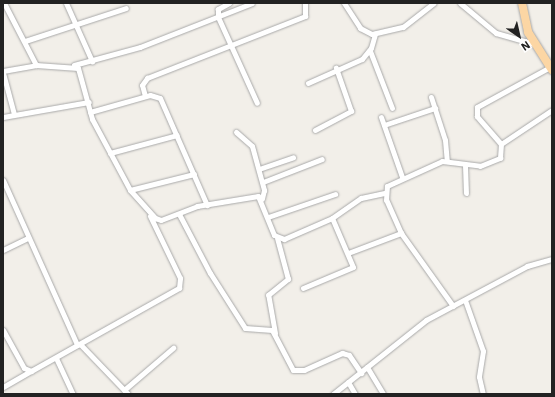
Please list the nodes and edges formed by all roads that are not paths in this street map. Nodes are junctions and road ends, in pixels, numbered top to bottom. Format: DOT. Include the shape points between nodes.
graph roads {
  1 [pos="4,3"];
  2 [pos="66,3"];
  3 [pos="228,3"];
  4 [pos="252,3"];
  5 [pos="344,3"];
  6 [pos="434,3"];
  7 [pos="460,3"];
  8 [pos="522,3"];
  9 [pos="308,4"];
  10 [pos="126,8"];
  11 [pos="218,17"];
  12 [pos="77,26"];
  13 [pos="375,34"];
  14 [pos="25,41"];
  15 [pos="534,44"];
  16 [pos="230,47"];
  17 [pos="370,51"];
  18 [pos="92,61"];
  19 [pos="36,65"];
  20 [pos="74,65"];
  21 [pos="336,68"];
  22 [pos="551,69"];
  23 [pos="3,72"];
  24 [pos="308,84"];
  25 [pos="145,96"];
  26 [pos="431,97"];
  27 [pos="90,102"];
  28 [pos="257,103"];
  29 [pos="392,108"];
  30 [pos="435,108"];
  31 [pos="552,110"];
  32 [pos="90,112"];
  33 [pos="14,114"];
  34 [pos="3,117"];
  35 [pos="381,117"];
  36 [pos="384,125"];
  37 [pos="315,130"];
  38 [pos="236,132"];
  39 [pos="177,135"];
  40 [pos="501,144"];
  41 [pos="110,153"];
  42 [pos="293,157"];
  43 [pos="322,159"];
  44 [pos="447,162"];
  45 [pos="465,166"];
  46 [pos="259,169"];
  47 [pos="194,174"];
  48 [pos="402,177"];
  49 [pos="3,180"];
  50 [pos="262,182"];
  51 [pos="130,190"];
  52 [pos="385,193"];
  53 [pos="466,193"];
  54 [pos="335,194"];
  55 [pos="262,199"];
  56 [pos="207,205"];
  57 [pos="179,214"];
  58 [pos="150,215"];
  59 [pos="268,217"];
  60 [pos="332,218"];
  61 [pos="401,233"];
  62 [pos="28,238"];
  63 [pos="277,238"];
  64 [pos="3,250"];
  65 [pos="348,254"];
  66 [pos="552,259"];
  67 [pos="303,288"];
  68 [pos="465,300"];
  69 [pos="453,306"];
  70 [pos="3,330"];
  71 [pos="275,333"];
  72 [pos="78,344"];
  73 [pos="173,348"];
  74 [pos="56,358"];
  75 [pos="367,368"];
  76 [pos="31,371"];
  77 [pos="360,373"];
  78 [pos="348,382"];
  79 [pos="3,388"];
  80 [pos="126,392"];
  81 [pos="73,394"];
  82 [pos="333,394"];
  83 [pos="355,394"];
  84 [pos="383,394"];
  85 [pos="483,394"];
  1 -- 14 [label="street"];
  2 -- 12 [label="street"];
  3 -- 11 [label="street" via="218,9"];
  4 -- 11 [label="street"];
  5 -- 13 [label="street" via="360,28"];
  6 -- 13 [label="street" via="403,27"];
  7 -- 15 [label="street" via="496,33"];
  8 -- 15 [label="main road"];
  9 -- 16 [label="street" via="305,16"];
  10 -- 12 [label="street"];
  11 -- 16 [label="street"];
  11 -- 18 [label="street" via="140,47"];
  12 -- 14 [label="street"];
  12 -- 18 [label="street"];
  13 -- 17 [label="street"];
  14 -- 19 [label="street"];
  15 -- 22 [label="main road"];
  16 -- 25 [label="street" via="147,78 142,85"];
  16 -- 28 [label="street"];
  17 -- 21 [label="street" via="362,59"];
  17 -- 29 [label="street"];
  18 -- 20 [label="street"];
  19 -- 20 [label="street"];
  19 -- 23 [label="street"];
  20 -- 27 [label="street" via="78,68"];
  21 -- 24 [label="street"];
  21 -- 37 [label="street" via="351,111"];
  22 -- 40 [label="street" via="477,107 477,116"];
  23 -- 33 [label="street"];
  25 -- 32 [label="street"];
  25 -- 39 [label="street" via="160,98"];
  26 -- 30 [label="street"];
  27 -- 32 [label="street"];
  27 -- 33 [label="street"];
  30 -- 36 [label="street"];
  30 -- 44 [label="street"];
  31 -- 40 [label="street"];
  32 -- 41 [label="street"];
  33 -- 34 [label="street"];
  35 -- 36 [label="street"];
  36 -- 48 [label="street"];
  38 -- 46 [label="street" via="252,146"];
  39 -- 41 [label="street"];
  39 -- 47 [label="street"];
  40 -- 45 [label="street" via="500,158 480,166"];
  41 -- 51 [label="street"];
  42 -- 46 [label="street"];
  43 -- 50 [label="street"];
  44 -- 45 [label="street"];
  44 -- 48 [label="street"];
  45 -- 53 [label="street"];
  46 -- 50 [label="street"];
  47 -- 51 [label="street"];
  47 -- 56 [label="street"];
  48 -- 52 [label="street" via="387,186"];
  49 -- 62 [label="street"];
  50 -- 55 [label="street"];
  51 -- 58 [label="street"];
  52 -- 60 [label="street" via="361,198"];
  52 -- 61 [label="street"];
  54 -- 59 [label="street"];
  55 -- 56 [label="street" via="253,196"];
  55 -- 59 [label="street"];
  56 -- 57 [label="street"];
  57 -- 58 [label="street" via="160,220"];
  57 -- 71 [label="street" via="242,325"];
  58 -- 72 [label="street" via="181,284"];
  59 -- 63 [label="street"];
  60 -- 63 [label="street" via="296,236"];
  60 -- 65 [label="street"];
  61 -- 65 [label="street"];
  61 -- 69 [label="street"];
  62 -- 64 [label="street"];
  62 -- 72 [label="street"];
  63 -- 71 [label="street" via="288,279 268,295"];
  65 -- 67 [label="street" via="353,267"];
  66 -- 68 [label="street" via="527,266"];
  68 -- 69 [label="street"];
  68 -- 85 [label="street" via="483,351 479,377"];
  69 -- 75 [label="street" via="426,320"];
  70 -- 76 [label="street" via="24,368"];
  71 -- 77 [label="street" via="293,370 304,370 342,353 349,355"];
  72 -- 74 [label="street"];
  72 -- 80 [label="street"];
  73 -- 80 [label="street"];
  74 -- 76 [label="street"];
  74 -- 81 [label="street"];
  75 -- 77 [label="street"];
  75 -- 84 [label="street"];
  76 -- 79 [label="street"];
  77 -- 78 [label="street"];
  78 -- 82 [label="street"];
  78 -- 83 [label="street"];
}
